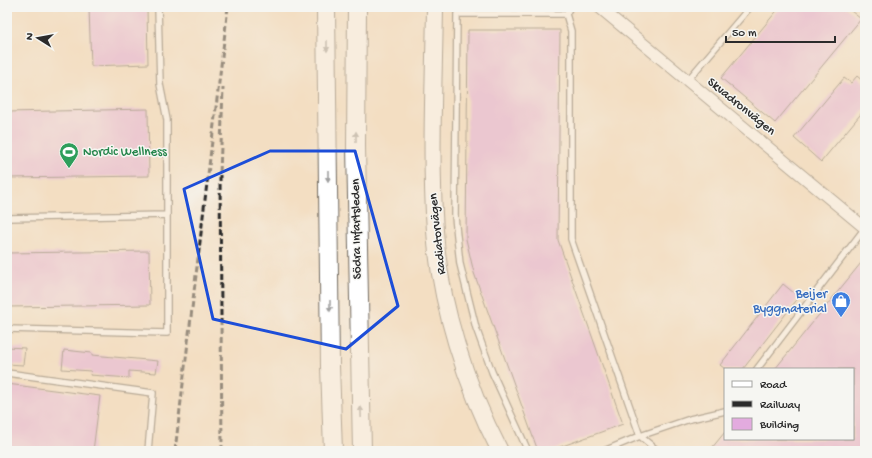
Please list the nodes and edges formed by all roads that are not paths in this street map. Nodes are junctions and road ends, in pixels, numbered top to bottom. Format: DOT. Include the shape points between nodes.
graph roads {
  1 [pos="158,7"];
  2 [pos="326,7"];
  3 [pos="356,7"];
  4 [pos="435,7"];
  5 [pos="570,7"];
  6 [pos="599,7"];
  7 [pos="750,7"];
  8 [pos="566,14"];
  9 [pos="687,81"];
  10 [pos="167,215"];
  11 [pos="7,218"];
  12 [pos="865,228"];
  13 [pos="7,329"];
  14 [pos="758,368"];
  15 [pos="7,373"];
  16 [pos="724,411"];
  17 [pos="640,436"];
  18 [pos="148,451"];
  19 [pos="333,451"];
  20 [pos="362,451"];
  21 [pos="500,451"];
  22 [pos="528,451"];
  23 [pos="604,451"];
  24 [pos="658,451"];
  1 -- 10 [label="lane" via="160,84 167,120"];
  2 -- 19 [label="main road, one-way"];
  20 -- 3 [label="main road, Södra Infartsleden, one-way"];
  4 -- 21 [label="street, Radiatorvägen" via="433,182 436,245 459,355 479,408"];
  5 -- 8 [label="lane"];
  6 -- 9 [label="street, Skvadronvägen"];
  7 -- 9 [label="lane"];
  8 -- 17 [label="lane" via="571,31 571,239"];
  8 -- 22 [label="lane" via="457,14 455,217 460,264 476,328 492,372"];
  9 -- 12 [label="street, Skvadronvägen"];
  10 -- 11 [label="lane"];
  10 -- 13 [label="lane" via="167,333"];
  12 -- 14 [label="lane"];
  15 -- 18 [label="lane" via="153,393"];
  16 -- 17 [label="lane" via="690,419"];
  17 -- 23 [label="lane"];
  17 -- 24 [label="lane"];
}
